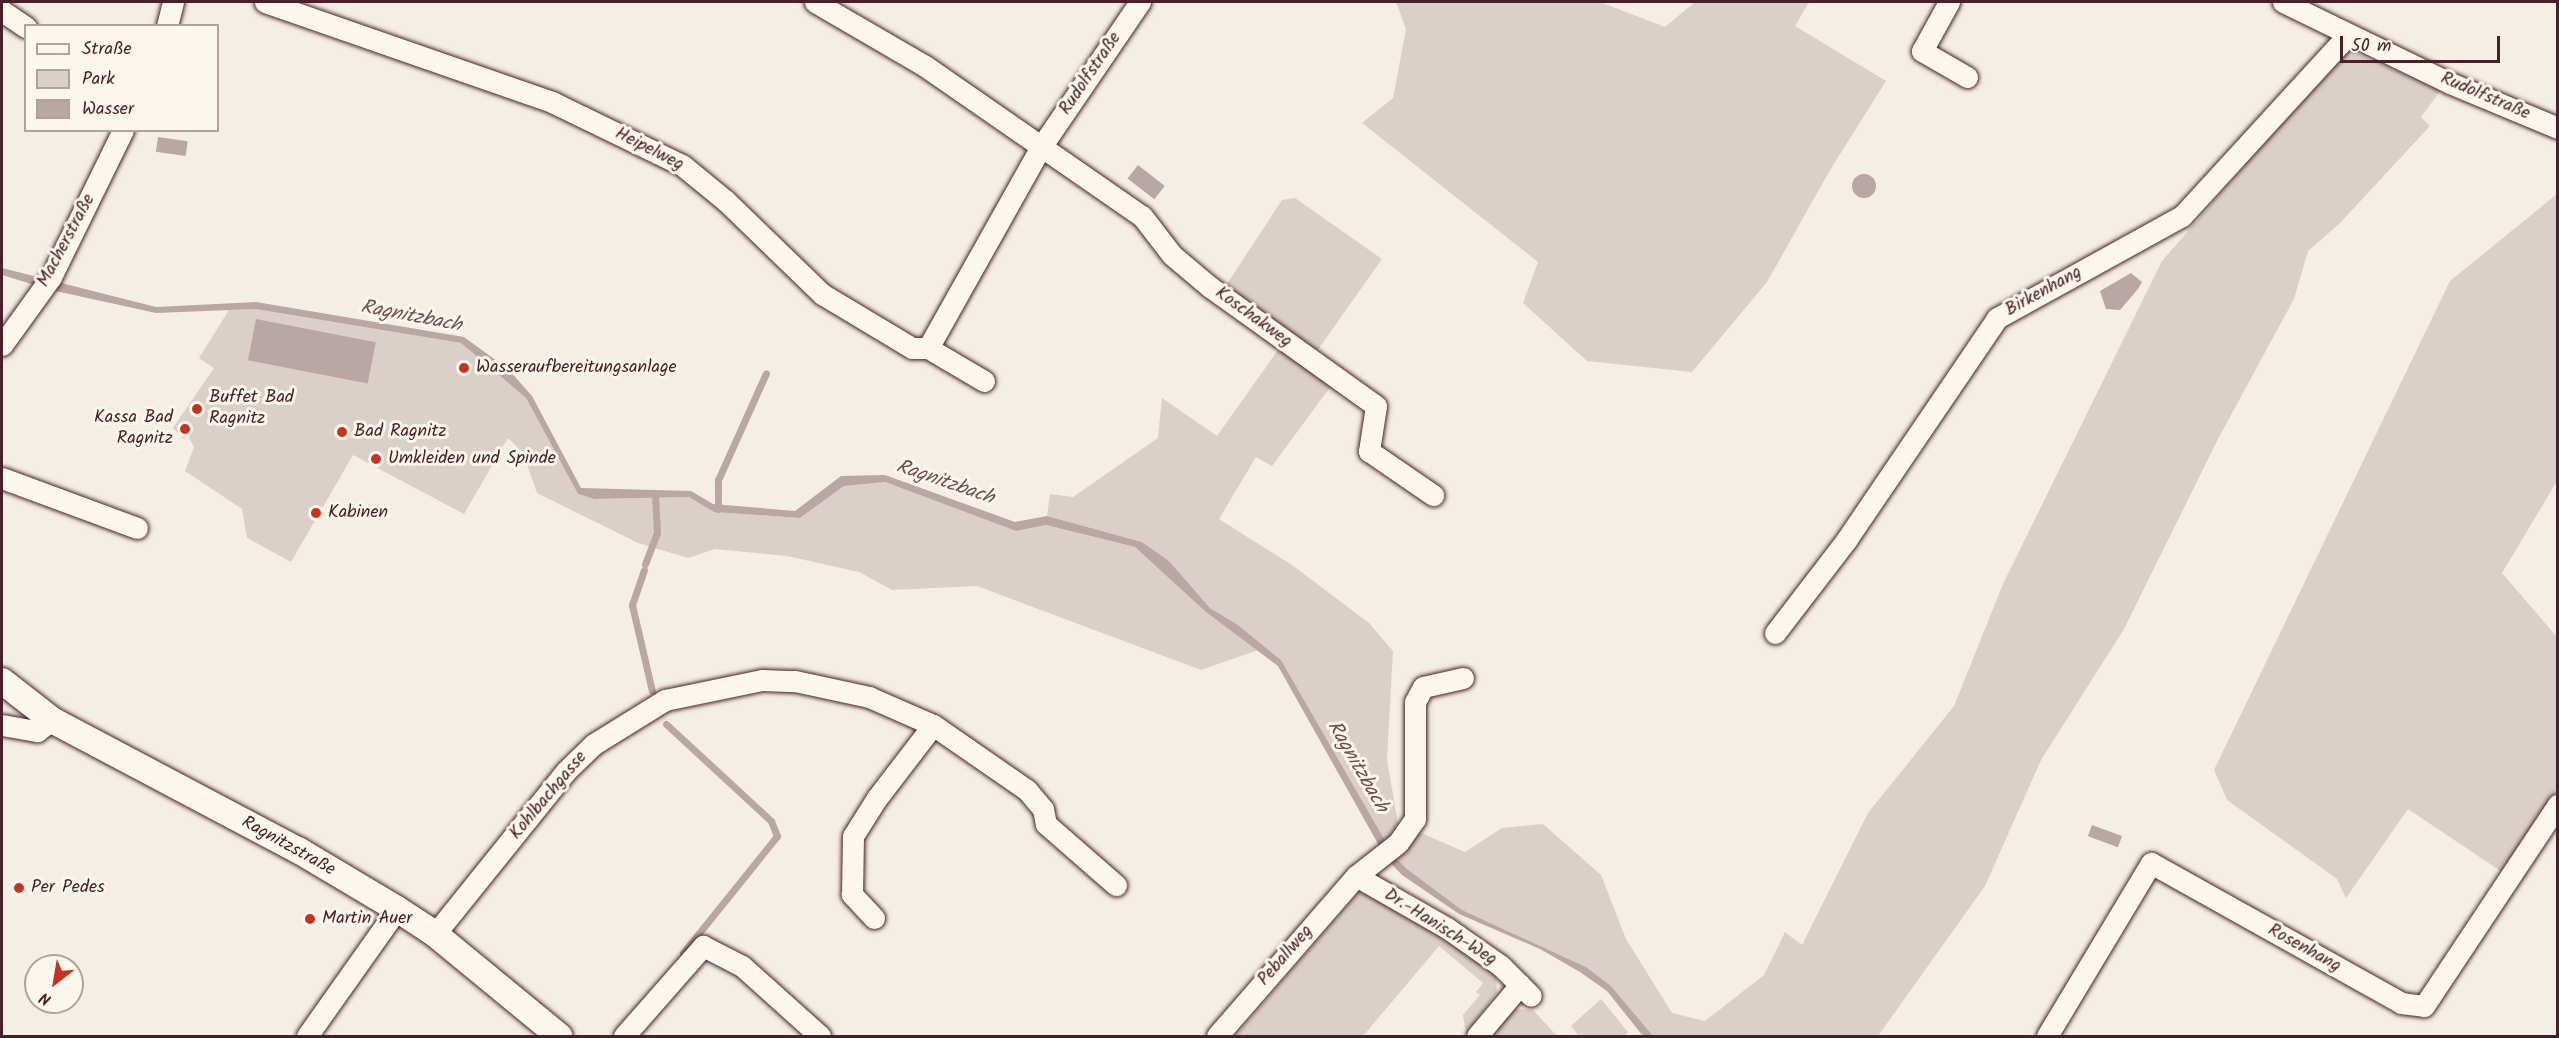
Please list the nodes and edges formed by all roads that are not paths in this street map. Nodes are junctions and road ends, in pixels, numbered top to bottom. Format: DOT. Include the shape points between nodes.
graph roads {
  1 [pos="173,2"];
  2 [pos="265,2"];
  3 [pos="815,2"];
  4 [pos="1140,2"];
  5 [pos="1949,2"];
  6 [pos="2283,2"];
  7 [pos="2,11"];
  8 [pos="168,24"];
  9 [pos="24,26"];
  10 [pos="2348,35"];
  11 [pos="1967,77"];
  12 [pos="2558,128"];
  13 [pos="122,132"];
  14 [pos="1041,147"];
  15 [pos="2,345"];
  16 [pos="928,348"];
  17 [pos="984,381"];
  18 [pos="2,478"];
  19 [pos="1433,495"];
  20 [pos="137,528"];
  21 [pos="1775,633"];
  22 [pos="1462,678"];
  23 [pos="2,681"];
  24 [pos="52,720"];
  25 [pos="2,725"];
  26 [pos="933,725"];
  27 [pos="2558,804"];
  28 [pos="1356,876"];
  29 [pos="1116,885"];
  30 [pos="397,909"];
  31 [pos="874,918"];
  32 [pos="435,934"];
  33 [pos="307,1036"];
  34 [pos="559,1036"];
  35 [pos="624,1036"];
  36 [pos="820,1036"];
  37 [pos="1217,1036"];
  38 [pos="1477,1036"];
  39 [pos="2047,1036"];
  1 -- 8 [label="street"];
  2 -- 16 [label="street, Heipelweg" via="552,102 682,165 726,201 822,294 912,348"];
  3 -- 14 [label="street, Koschakweg" via="925,66"];
  4 -- 14 [label="street, Rudolfstraße"];
  5 -- 11 [label="street" via="1922,51"];
  6 -- 10 [label="street, Rudolfstraße"];
  7 -- 9 [label="street"];
  10 -- 12 [label="street, Rudolfstraße"];
  10 -- 21 [label="street, Birkenhang" via="2182,216 1997,318 1847,538"];
  13 -- 15 [label="street, Macherstraße" via="51,277"];
  14 -- 16 [label="street"];
  14 -- 19 [label="street, Koschakweg" via="1142,216 1172,255 1210,287 1376,406 1369,451"];
  16 -- 17 [label="street, Heipelweg"];
  18 -- 20 [label="street"];
  22 -- 28 [label="street, Peballweg" via="1423,687 1415,702 1415,819 1398,843"];
  23 -- 24 [label="main road, Ragnitzstraße"];
  24 -- 25 [label="street" via="37,731"];
  24 -- 30 [label="main road, Ragnitzstraße" via="283,842"];
  26 -- 29 [label="street, Kohlbachgasse" via="1028,790 1043,809 1046,824"];
  26 -- 31 [label="street" via="853,836 852,894"];
  26 -- 32 [label="street, Kohlbachgasse" via="869,697 795,681 736,683 665,700 615,727 575,761"];
  27 -- 39 [label="street, Rosenhang" via="2424,1006 2401,1003 2151,863"];
  28 -- 37 [label="street, Peballweg"];
  28 -- 38 [label="street, Dr.-Hanisch-Weg" via="1447,928 1501,966 1526,990"];
  30 -- 32 [label="main road, Ragnitzstraße"];
  30 -- 33 [label="street"];
  32 -- 34 [label="main road, Ragnitzstraße"];
  35 -- 36 [label="street" via="703,946 742,966"];
}
